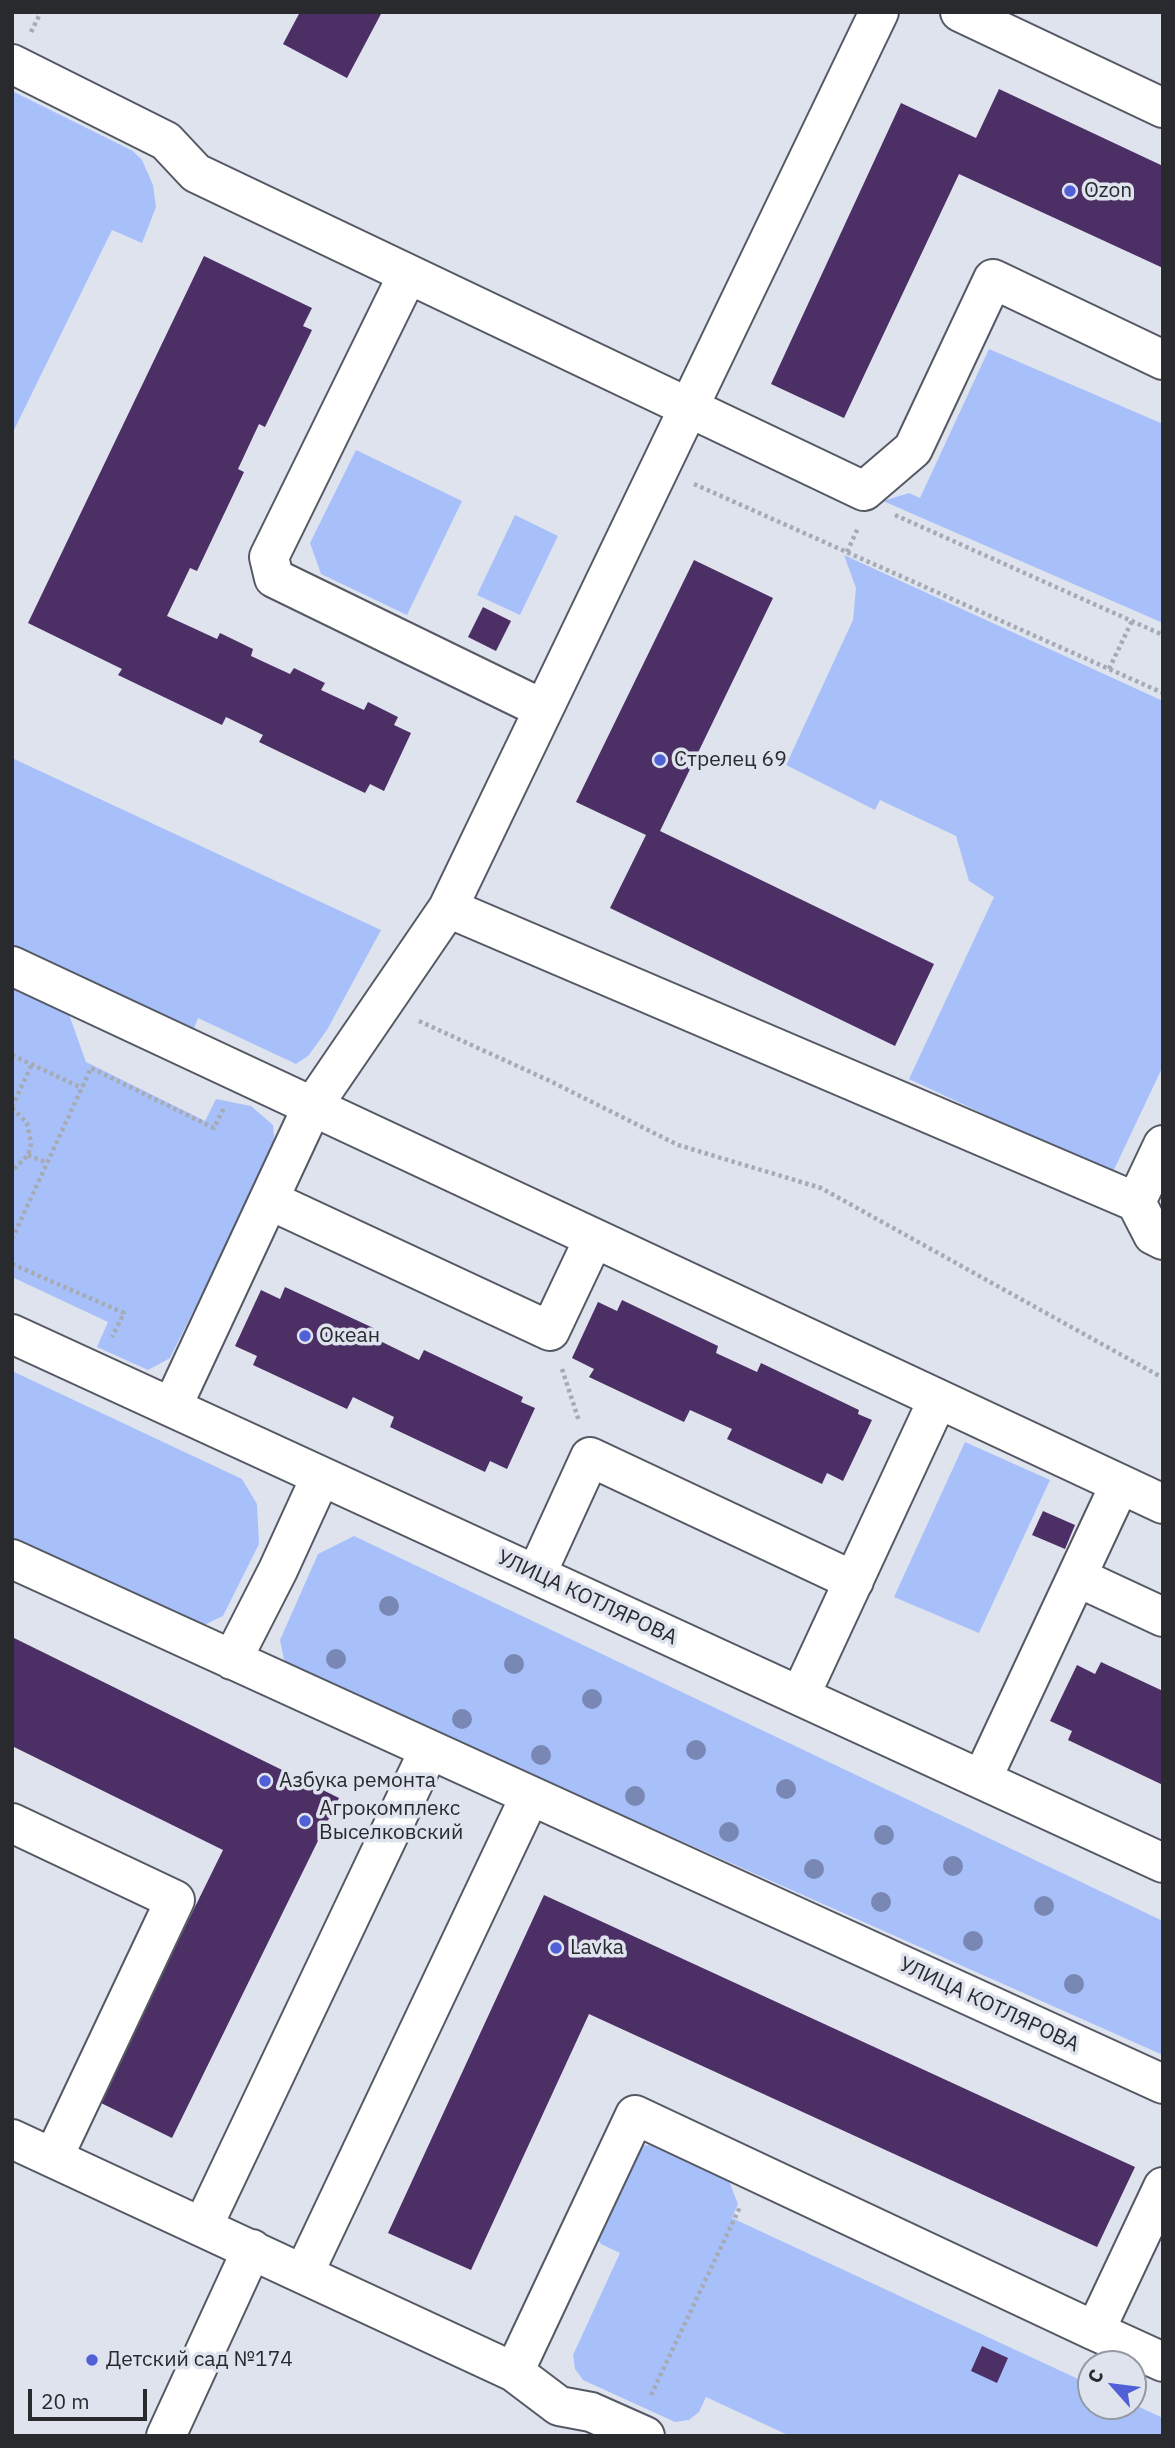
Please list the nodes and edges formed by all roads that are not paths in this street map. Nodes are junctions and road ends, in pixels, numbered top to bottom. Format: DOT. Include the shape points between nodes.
graph roads {
  1 [pos="879,12"];
  2 [pos="960,12"];
  3 [pos="12,64"];
  4 [pos="1163,108"];
  5 [pos="408,274"];
  6 [pos="1163,360"];
  7 [pos="688,409"];
  8 [pos="543,709"];
  9 [pos="448,908"];
  10 [pos="12,966"];
  11 [pos="312,1107"];
  12 [pos="1163,1144"];
  13 [pos="269,1200"];
  14 [pos="1136,1202"];
  15 [pos="594,1238"];
  16 [pos="1163,1240"];
  17 [pos="12,1334"];
  18 [pos="938,1399"];
  19 [pos="172,1407"];
  20 [pos="321,1476"];
  21 [pos="1120,1484"];
  22 [pos="1163,1504"];
  23 [pos="12,1559"];
  24 [pos="536,1574"];
  25 [pos="1077,1577"];
  26 [pos="854,1581"];
  27 [pos="1163,1617"];
  28 [pos="232,1660"];
  29 [pos="800,1696"];
  30 [pos="429,1749"];
  31 [pos="982,1779"];
  32 [pos="530,1796"];
  33 [pos="12,1823"];
  34 [pos="1163,1863"];
  35 [pos="1163,2084"];
  36 [pos="12,2139"];
  37 [pos="54,2156"];
  38 [pos="1163,2187"];
  39 [pos="203,2226"];
  40 [pos="252,2249"];
  41 [pos="304,2273"];
  42 [pos="1095,2332"];
  43 [pos="1163,2362"];
  44 [pos="514,2372"];
  45 [pos="553,2421"];
  46 [pos="640,2433"];
  47 [pos="166,2436"];
  1 -- 7 [label="street"];
  2 -- 4 [label="street"];
  3 -- 5 [label="street" via="166,141 196,173"];
  5 -- 7 [label="street"];
  5 -- 8 [label="street" via="269,557 274,578"];
  6 -- 7 [label="street" via="993,279 913,449 864,491"];
  7 -- 8 [label="street"];
  8 -- 9 [label="street"];
  9 -- 11 [label="street"];
  9 -- 14 [label="street"];
  10 -- 11 [label="street"];
  11 -- 13 [label="street"];
  11 -- 15 [label="street"];
  12 -- 14 [label="street"];
  13 -- 15 [label="street" via="550,1331"];
  13 -- 19 [label="street"];
  14 -- 16 [label="street" via="1153,1235"];
  15 -- 18 [label="street"];
  17 -- 19 [label="street, УЛИЦА КОТЛЯРОВА"];
  18 -- 21 [label="street"];
  18 -- 26 [label="street"];
  19 -- 20 [label="street, УЛИЦА КОТЛЯРОВА"];
  20 -- 24 [label="street, УЛИЦА КОТЛЯРОВА"];
  20 -- 28 [label="street"];
  21 -- 22 [label="street"];
  21 -- 25 [label="street"];
  23 -- 28 [label="street, УЛИЦА КОТЛЯРОВА"];
  24 -- 26 [label="street" via="590,1457"];
  24 -- 29 [label="street, УЛИЦА КОТЛЯРОВА"];
  25 -- 27 [label="street"];
  25 -- 31 [label="street"];
  26 -- 29 [label="street"];
  28 -- 30 [label="street, УЛИЦА КОТЛЯРОВА"];
  29 -- 31 [label="street, УЛИЦА КОТЛЯРОВА"];
  30 -- 32 [label="street, УЛИЦА КОТЛЯРОВА"];
  30 -- 39 [label="street"];
  31 -- 34 [label="street, УЛИЦА КОТЛЯРОВА"];
  32 -- 35 [label="street, УЛИЦА КОТЛЯРОВА"];
  32 -- 41 [label="street"];
  33 -- 37 [label="street" via="175,1900"];
  36 -- 37 [label="street"];
  37 -- 39 [label="street"];
  38 -- 42 [label="street"];
  39 -- 40 [label="street"];
  40 -- 41 [label="street"];
  40 -- 47 [label="street"];
  41 -- 44 [label="street"];
  42 -- 43 [label="street"];
  42 -- 44 [label="street" via="635,2115"];
  44 -- 45 [label="street"];
  45 -- 46 [label="street" via="591,2412"];
}
